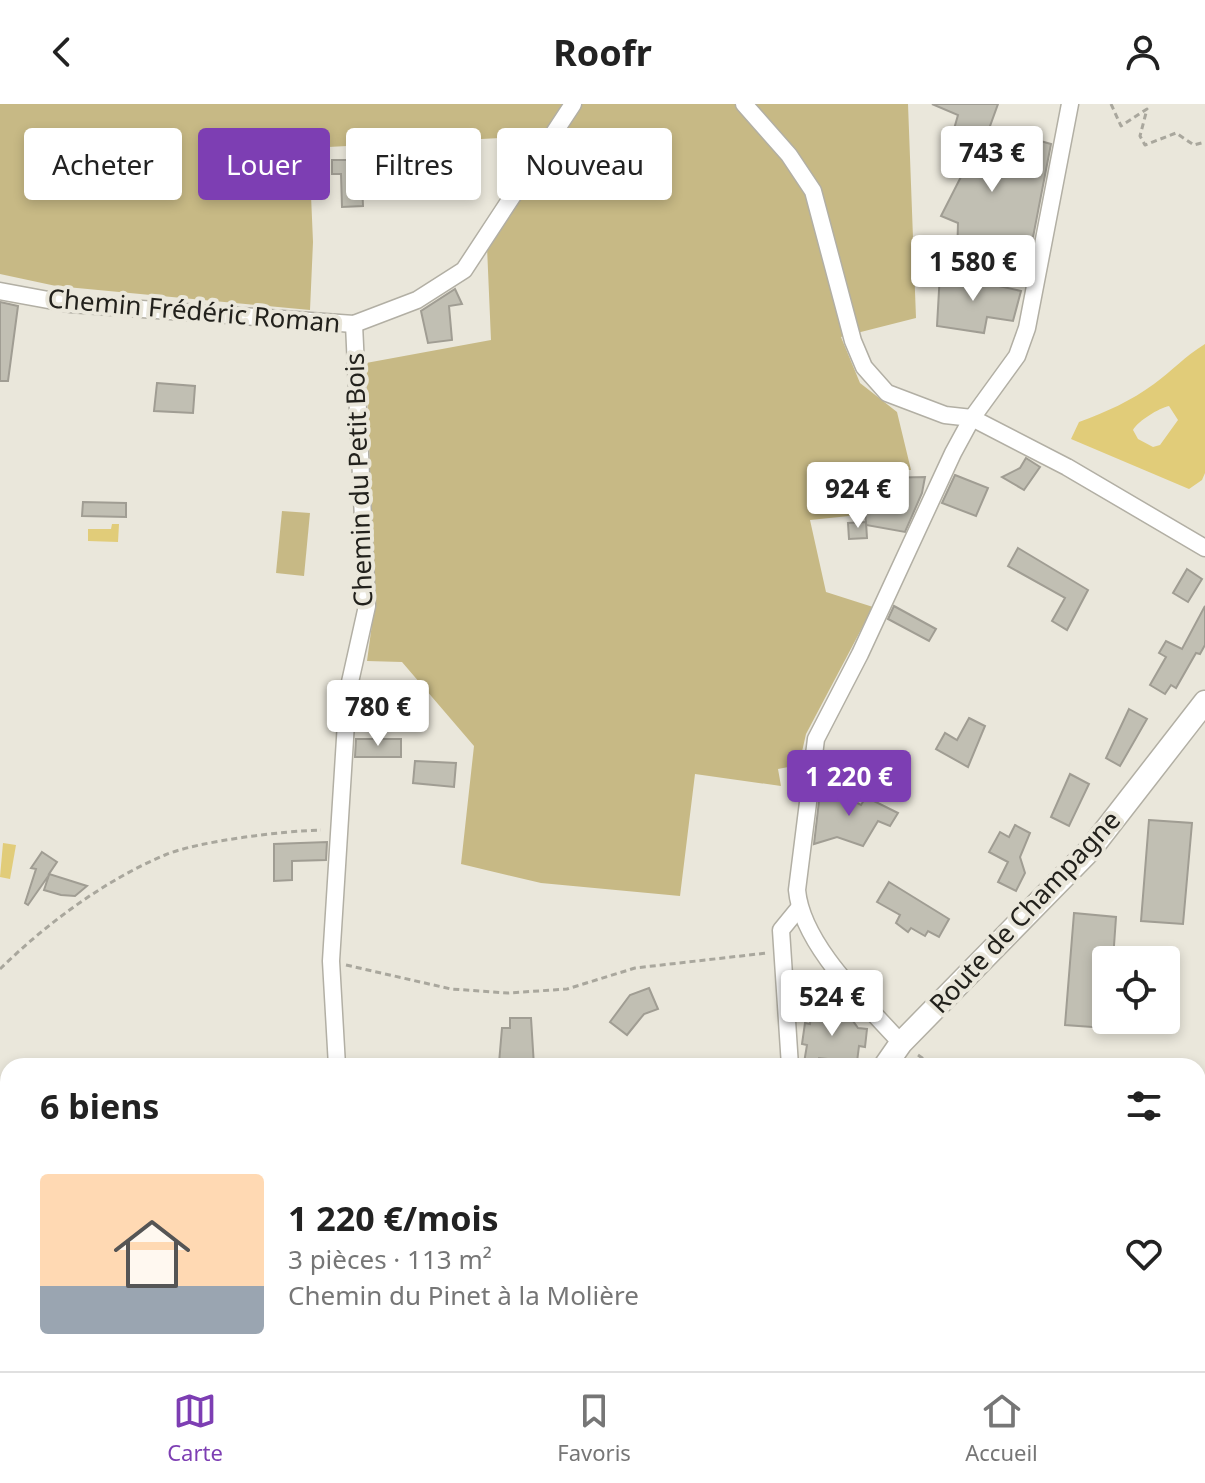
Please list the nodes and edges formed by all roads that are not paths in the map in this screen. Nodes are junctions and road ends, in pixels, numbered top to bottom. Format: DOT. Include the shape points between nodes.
graph roads {
  1 [pos="573,104"];
  2 [pos="744,104"];
  3 [pos="1070,104"];
  4 [pos="0,291"];
  5 [pos="354,324"];
  6 [pos="972,418"];
  7 [pos="1205,548"];
  8 [pos="1205,702"];
  9 [pos="799,908"];
  10 [pos="901,1055"];
  11 [pos="337,1058"];
  12 [pos="790,1058"];
  1 -- 5 [label="street, Chemin Frédéric Roman" via="464,270 417,300"];
  2 -- 6 [label="street" via="813,191 864,367 887,393 945,415"];
  3 -- 6 [label="street" via="1027,328 1017,356"];
  4 -- 5 [label="street, Chemin Frédéric Roman" via="70,304"];
  5 -- 11 [label="street, Chemin du Petit Bois" via="367,606 348,691 331,961"];
  6 -- 7 [label="street"];
  6 -- 9 [label="street" via="816,739"];
  8 -- 10 [label="street, Route de Champagne" via="1090,850"];
  9 -- 10 [label="street" via="817,944"];
  9 -- 12 [label="street" via="781,930"];
}
